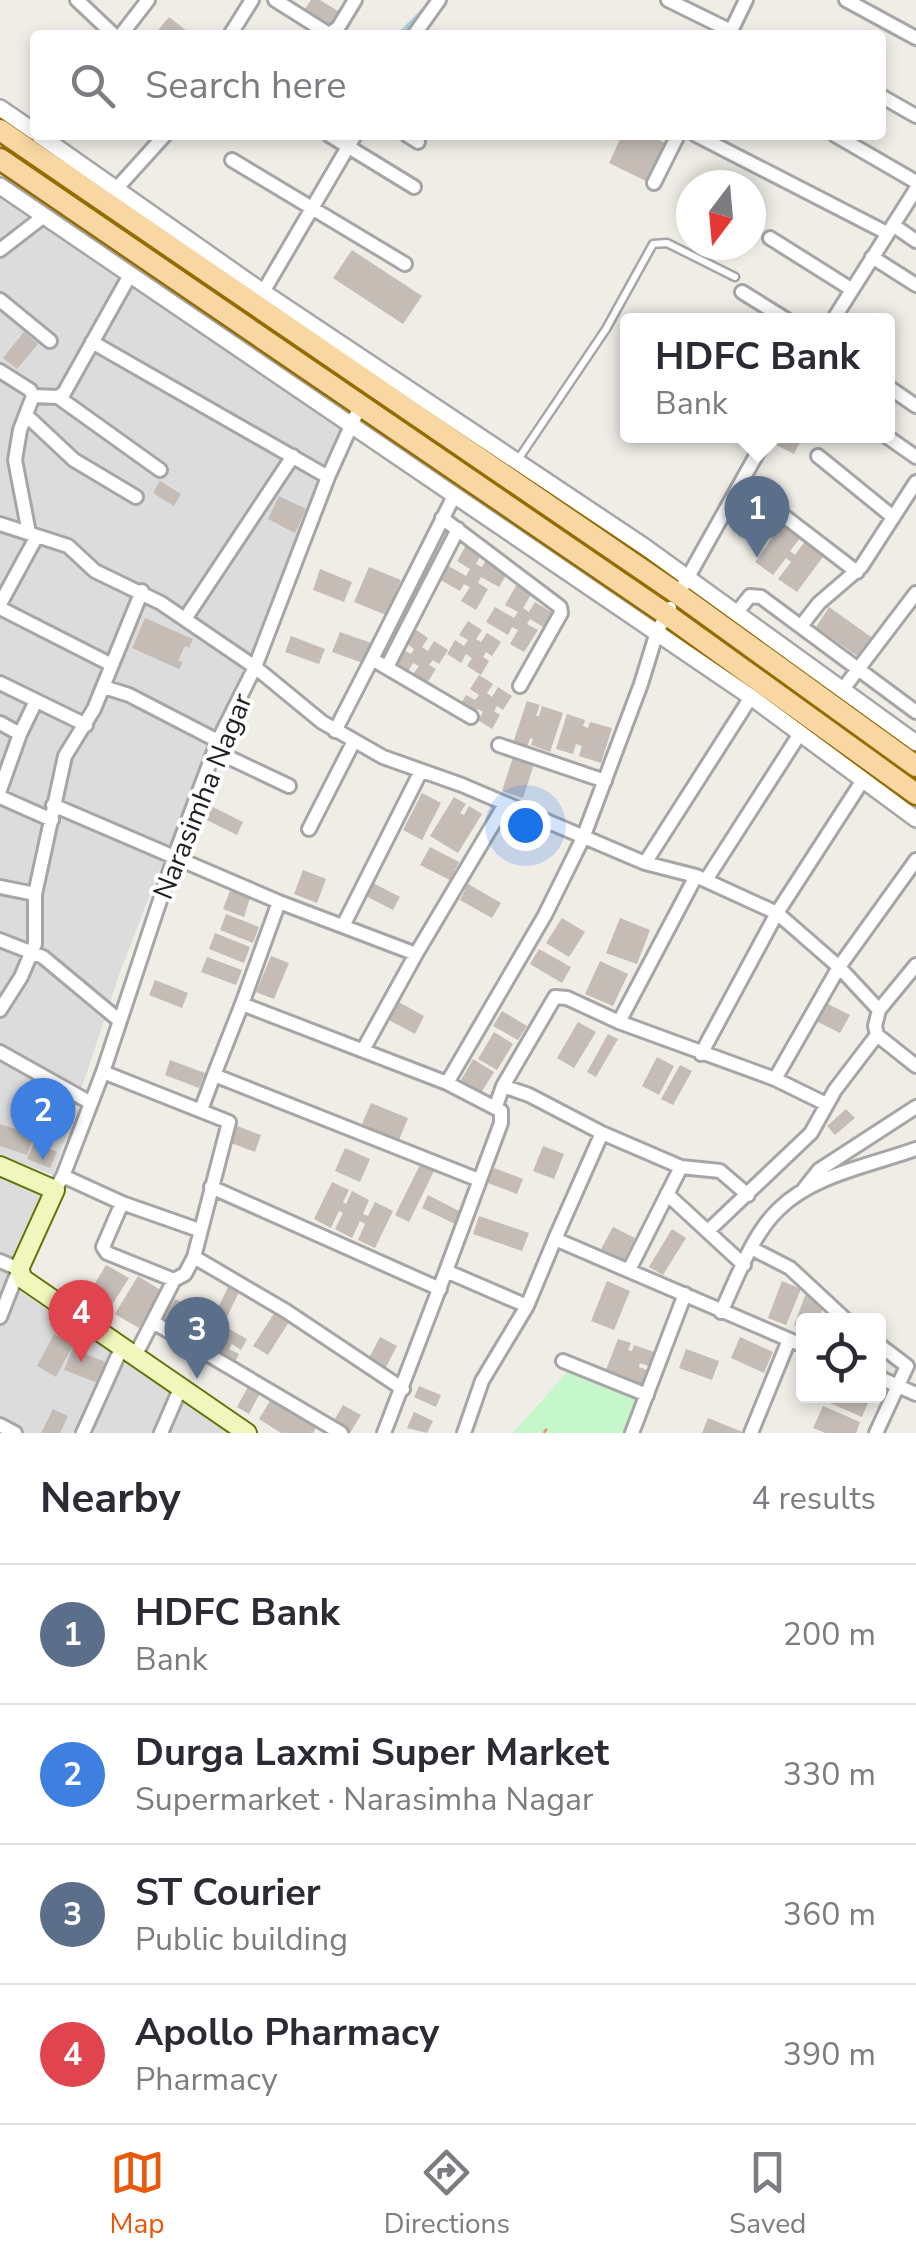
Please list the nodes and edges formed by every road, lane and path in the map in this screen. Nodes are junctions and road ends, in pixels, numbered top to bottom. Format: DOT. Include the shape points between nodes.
graph roads {
  1 [pos="77,0"];
  2 [pos="148,0"];
  3 [pos="252,0"];
  4 [pos="275,0"];
  5 [pos="355,0"];
  6 [pos="668,0"];
  7 [pos="746,0"];
  8 [pos="846,0"];
  9 [pos="439,1"];
  10 [pos="112,30"];
  11 [pos="122,30"];
  12 [pos="233,30"];
  13 [pos="324,30"];
  14 [pos="335,30"];
  15 [pos="418,30"];
  16 [pos="729,30"];
  17 [pos="736,30"];
  18 [pos="916,38"];
  19 [pos="886,99"];
  20 [pos="0,108"];
  21 [pos="916,116"];
  22 [pos="30,129"];
  23 [pos="0,130"];
  24 [pos="46,140"];
  25 [pos="160,140"];
  26 [pos="675,140"];
  27 [pos="706,140"];
  28 [pos="844,140"];
  29 [pos="352,141"];
  30 [pos="0,159"];
  31 [pos="232,160"];
  32 [pos="654,182"];
  33 [pos="916,185"];
  34 [pos="0,186"];
  35 [pos="414,187"];
  36 [pos="117,188"];
  37 [pos="313,208"];
  38 [pos="44,216"];
  39 [pos="890,229"];
  40 [pos="770,238"];
  41 [pos="916,241"];
  42 [pos="0,250"];
  43 [pos="872,257"];
  44 [pos="406,264"];
  45 [pos="130,275"];
  46 [pos="735,277"];
  47 [pos="916,286"];
  48 [pos="852,289"];
  49 [pos="263,292"];
  50 [pos="742,292"];
  51 [pos="0,300"];
  52 [pos="776,313"];
  53 [pos="837,313"];
  54 [pos="50,341"];
  55 [pos="92,342"];
  56 [pos="0,370"];
  57 [pos="895,392"];
  58 [pos="34,396"];
  59 [pos="58,397"];
  60 [pos="916,406"];
  61 [pos="356,415"];
  62 [pos="27,416"];
  63 [pos="895,442"];
  64 [pos="763,443"];
  65 [pos="293,456"];
  66 [pos="818,456"];
  67 [pos="916,457"];
  68 [pos="517,461"];
  69 [pos="160,470"];
  70 [pos="328,477"];
  71 [pos="916,482"];
  72 [pos="454,496"];
  73 [pos="136,497"];
  74 [pos="780,514"];
  75 [pos="893,516"];
  76 [pos="442,518"];
  77 [pos="0,524"];
  78 [pos="458,530"];
  79 [pos="33,535"];
  80 [pos="857,572"];
  81 [pos="683,586"];
  82 [pos="142,592"];
  83 [pos="916,593"];
  84 [pos="0,606"];
  85 [pos="738,611"];
  86 [pos="900,612"];
  87 [pos="185,620"];
  88 [pos="916,622"];
  89 [pos="661,623"];
  90 [pos="801,626"];
  91 [pos="372,659"];
  92 [pos="112,665"];
  93 [pos="254,666"];
  94 [pos="386,667"];
  95 [pos="858,669"];
  96 [pos="0,683"];
  97 [pos="520,686"];
  98 [pos="104,687"];
  99 [pos="843,689"];
  100 [pos="751,697"];
  101 [pos="36,701"];
  102 [pos="916,712"];
  103 [pos="471,717"];
  104 [pos="0,723"];
  105 [pos="86,724"];
  106 [pos="334,731"];
  107 [pos="802,732"];
  108 [pos="20,734"];
  109 [pos="354,741"];
  110 [pos="916,743"];
  111 [pos="499,745"];
  112 [pos="216,746"];
  113 [pos="916,766"];
  114 [pos="421,770"];
  115 [pos="863,780"];
  116 [pos="605,781"];
  117 [pos="289,786"];
  118 [pos="0,792"];
  119 [pos="916,794"];
  120 [pos="505,804"];
  121 [pos="52,813"];
  122 [pos="916,819"];
  123 [pos="310,830"];
  124 [pos="583,838"];
  125 [pos="175,855"];
  126 [pos="916,860"];
  127 [pos="646,863"];
  128 [pos="701,878"];
  129 [pos="0,887"];
  130 [pos="35,894"];
  131 [pos="279,902"];
  132 [pos="777,913"];
  133 [pos="344,926"];
  134 [pos="0,940"];
  135 [pos="33,952"];
  136 [pos="416,954"];
  137 [pos="916,965"];
  138 [pos="839,967"];
  139 [pos="242,1004"];
  140 [pos="0,1010"];
  141 [pos="879,1010"];
  142 [pos="120,1021"];
  143 [pos="619,1022"];
  144 [pos="877,1035"];
  145 [pos="363,1050"];
  146 [pos="0,1052"];
  147 [pos="701,1054"];
  148 [pos="916,1066"];
  149 [pos="104,1072"];
  150 [pos="214,1075"];
  151 [pos="775,1079"];
  152 [pos="446,1084"];
  153 [pos="503,1086"];
  154 [pos="91,1103"];
  155 [pos="826,1104"];
  156 [pos="496,1106"];
  157 [pos="916,1107"];
  158 [pos="201,1110"];
  159 [pos="602,1132"];
  160 [pos="916,1149"];
  161 [pos="0,1166"];
  162 [pos="681,1167"];
  163 [pos="479,1180"];
  164 [pos="59,1183"];
  165 [pos="211,1188"];
  166 [pos="804,1189"];
  167 [pos="667,1194"];
  168 [pos="748,1194"];
  169 [pos="122,1203"];
  170 [pos="199,1230"];
  171 [pos="709,1230"];
  172 [pos="555,1240"];
  173 [pos="753,1249"];
  174 [pos="194,1256"];
  175 [pos="0,1261"];
  176 [pos="744,1265"];
  177 [pos="19,1270"];
  178 [pos="630,1270"];
  179 [pos="446,1271"];
  180 [pos="174,1280"];
  181 [pos="440,1289"];
  182 [pos="685,1294"];
  183 [pos="527,1306"];
  184 [pos="720,1312"];
  185 [pos="838,1313"];
  186 [pos="0,1317"];
  187 [pos="153,1322"];
  188 [pos="789,1340"];
  189 [pos="796,1343"];
  190 [pos="886,1350"];
  191 [pos="128,1352"];
  192 [pos="563,1361"];
  193 [pos="886,1381"];
  194 [pos="898,1386"];
  195 [pos="180,1389"];
  196 [pos="402,1389"];
  197 [pos="916,1394"];
  198 [pos="646,1395"];
  199 [pos="0,1425"];
  200 [pos="324,1429"];
  201 [pos="15,1433"];
  202 [pos="84,1433"];
  203 [pos="161,1433"];
  204 [pos="247,1433"];
  205 [pos="341,1433"];
  206 [pos="384,1433"];
  207 [pos="464,1433"];
  208 [pos="632,1433"];
  209 [pos="751,1433"];
  210 [pos="876,1433"];
  1 -- 10 [label="street"];
  2 -- 11 [label="street"];
  3 -- 12 [label="street"];
  4 -- 13 [label="street"];
  5 -- 14 [label="street"];
  6 -- 16 [label="street"];
  7 -- 17 [label="street"];
  8 -- 18 [label="street"];
  9 -- 15 [label="street"];
  19 -- 21 [label="street"];
  20 -- 22 [label="street"];
  23 -- 81 [label="main road"];
  24 -- 36 [label="street"];
  25 -- 36 [label="street"];
  26 -- 32 [label="street"];
  27 -- 39 [label="street"];
  28 -- 33 [label="street"];
  29 -- 35 [label="street"];
  29 -- 37 [label="street"];
  30 -- 61 [label="main road"];
  31 -- 37 [label="street"];
  33 -- 39 [label="street"];
  34 -- 38 [label="street"];
  36 -- 49 [label="street"];
  37 -- 44 [label="street"];
  37 -- 49 [label="street"];
  38 -- 42 [label="street"];
  38 -- 45 [label="street"];
  39 -- 41 [label="street"];
  39 -- 43 [label="street"];
  40 -- 48 [label="street"];
  43 -- 47 [label="street"];
  43 -- 48 [label="street"];
  45 -- 55 [label="street"];
  45 -- 61 [label="street"];
  46 -- 68 [label="lane" via="653,244 606,329"];
  48 -- 53 [label="street"];
  49 -- 68 [label="street"];
  50 -- 52 [label="street"];
  51 -- 54 [label="street"];
  55 -- 59 [label="street"];
  55 -- 65 [label="street"];
  56 -- 58 [label="street"];
  57 -- 60 [label="street"];
  58 -- 59 [label="street"];
  58 -- 62 [label="street"];
  59 -- 69 [label="street"];
  61 -- 70 [label="street, Narasimha Nagar"];
  61 -- 72 [label="street"];
  61 -- 89 [label="main road"];
  62 -- 73 [label="street" via="74,460"];
  62 -- 79 [label="street" via="15,460"];
  63 -- 67 [label="street"];
  64 -- 81 [label="street"];
  65 -- 70 [label="street"];
  65 -- 87 [label="street"];
  66 -- 75 [label="street"];
  68 -- 81 [label="street"];
  70 -- 93 [label="street, Narasimha Nagar"];
  71 -- 75 [label="street"];
  72 -- 76 [label="street"];
  72 -- 89 [label="street"];
  74 -- 80 [label="street"];
  75 -- 80 [label="street"];
  76 -- 78 [label="street"];
  76 -- 91 [label="street"];
  77 -- 79 [label="street"];
  78 -- 94 [label="street"];
  78 -- 97 [label="street" via="560,607"];
  79 -- 82 [label="street" via="68,546 95,571"];
  79 -- 84 [label="street"];
  80 -- 90 [label="street"];
  81 -- 85 [label="street"];
  81 -- 89 [label="street"];
  81 -- 113 [label="main road"];
  82 -- 87 [label="street"];
  82 -- 92 [label="street"];
  83 -- 86 [label="street"];
  84 -- 92 [label="street"];
  85 -- 90 [label="street" via="750,596 761,597"];
  85 -- 99 [label="street"];
  86 -- 88 [label="street"];
  86 -- 95 [label="street"];
  87 -- 93 [label="street"];
  89 -- 100 [label="street"];
  89 -- 116 [label="street"];
  89 -- 119 [label="main road"];
  90 -- 95 [label="street"];
  91 -- 94 [label="street"];
  91 -- 106 [label="street"];
  92 -- 98 [label="street"];
  93 -- 106 [label="street"];
  93 -- 112 [label="street, Narasimha Nagar"];
  94 -- 103 [label="street"];
  95 -- 99 [label="street"];
  95 -- 102 [label="street"];
  96 -- 101 [label="street"];
  98 -- 105 [label="street"];
  98 -- 112 [label="street"];
  99 -- 110 [label="street"];
  100 -- 107 [label="street"];
  100 -- 127 [label="street"];
  101 -- 105 [label="street"];
  101 -- 108 [label="street"];
  104 -- 108 [label="street"];
  105 -- 121 [label="street" via="65,756"];
  106 -- 109 [label="street"];
  107 -- 115 [label="street"];
  107 -- 128 [label="street"];
  108 -- 118 [label="street"];
  109 -- 114 [label="street"];
  109 -- 123 [label="street"];
  111 -- 116 [label="street"];
  112 -- 117 [label="street"];
  112 -- 125 [label="street, Narasimha Nagar"];
  114 -- 120 [label="street"];
  114 -- 133 [label="street"];
  115 -- 122 [label="street"];
  115 -- 132 [label="street"];
  116 -- 124 [label="street"];
  118 -- 121 [label="street"];
  120 -- 124 [label="street"];
  120 -- 136 [label="street"];
  121 -- 125 [label="street"];
  121 -- 130 [label="street"];
  124 -- 127 [label="street"];
  124 -- 152 [label="street"];
  125 -- 131 [label="street"];
  125 -- 142 [label="street, Narasimha Nagar"];
  126 -- 138 [label="street"];
  127 -- 128 [label="street"];
  128 -- 132 [label="street"];
  128 -- 143 [label="street"];
  129 -- 130 [label="street"];
  130 -- 135 [label="street"];
  131 -- 133 [label="street"];
  131 -- 139 [label="street"];
  132 -- 138 [label="street"];
  132 -- 147 [label="street"];
  133 -- 136 [label="street"];
  134 -- 135 [label="street"];
  135 -- 140 [label="street"];
  135 -- 142 [label="street"];
  136 -- 145 [label="street"];
  137 -- 141 [label="street"];
  138 -- 141 [label="street"];
  138 -- 151 [label="street"];
  139 -- 145 [label="street"];
  139 -- 150 [label="street"];
  141 -- 144 [label="street"];
  142 -- 149 [label="street, Narasimha Nagar"];
  143 -- 147 [label="street"];
  143 -- 153 [label="street" via="555,997"];
  144 -- 148 [label="street"];
  144 -- 155 [label="street"];
  145 -- 152 [label="street"];
  146 -- 154 [label="street"];
  147 -- 151 [label="street"];
  149 -- 154 [label="street, Narasimha Nagar"];
  149 -- 158 [label="street"];
  150 -- 158 [label="street"];
  150 -- 163 [label="street"];
  151 -- 155 [label="street"];
  152 -- 156 [label="street"];
  153 -- 156 [label="street"];
  153 -- 159 [label="street"];
  154 -- 164 [label="street, Narasimha Nagar"];
  155 -- 168 [label="street" via="811,1134"];
  156 -- 163 [label="street" via="502,1117"];
  157 -- 166 [label="street" via="818,1170"];
  158 -- 165 [label="street" via="229,1122"];
  159 -- 162 [label="street"];
  159 -- 172 [label="street"];
  160 -- 166 [label="street"];
  161 -- 164 [label="main road"];
  162 -- 167 [label="street"];
  162 -- 168 [label="street" via="720,1171"];
  163 -- 179 [label="street"];
  164 -- 169 [label="street"];
  164 -- 177 [label="main road"];
  165 -- 170 [label="street"];
  165 -- 181 [label="street"];
  166 -- 173 [label="street" via="777,1210"];
  167 -- 171 [label="street"];
  167 -- 178 [label="street"];
  168 -- 171 [label="street"];
  169 -- 170 [label="street"];
  169 -- 180 [label="street" via="104,1251"];
  170 -- 174 [label="street"];
  171 -- 176 [label="street"];
  172 -- 178 [label="street"];
  172 -- 183 [label="street"];
  173 -- 176 [label="street"];
  173 -- 185 [label="street" via="790,1268"];
  174 -- 180 [label="street"];
  174 -- 196 [label="street"];
  175 -- 177 [label="street"];
  176 -- 184 [label="street"];
  177 -- 186 [label="street"];
  177 -- 191 [label="main road" via="29,1284"];
  178 -- 182 [label="street"];
  179 -- 181 [label="street"];
  179 -- 183 [label="street"];
  180 -- 187 [label="street"];
  181 -- 196 [label="street"];
  182 -- 184 [label="street"];
  182 -- 198 [label="street"];
  183 -- 207 [label="street" via="482,1381"];
  184 -- 188 [label="street"];
  187 -- 191 [label="street"];
  187 -- 200 [label="street"];
  188 -- 189 [label="street"];
  188 -- 209 [label="street"];
  190 -- 194 [label="street" via="907,1366"];
  191 -- 195 [label="main road"];
  191 -- 202 [label="street"];
  192 -- 198 [label="street"];
  193 -- 194 [label="street"];
  194 -- 197 [label="street"];
  194 -- 210 [label="street"];
  195 -- 203 [label="street"];
  195 -- 204 [label="main road"];
  196 -- 206 [label="street"];
  198 -- 208 [label="street"];
  199 -- 201 [label="street"];
  200 -- 205 [label="street"];
}
